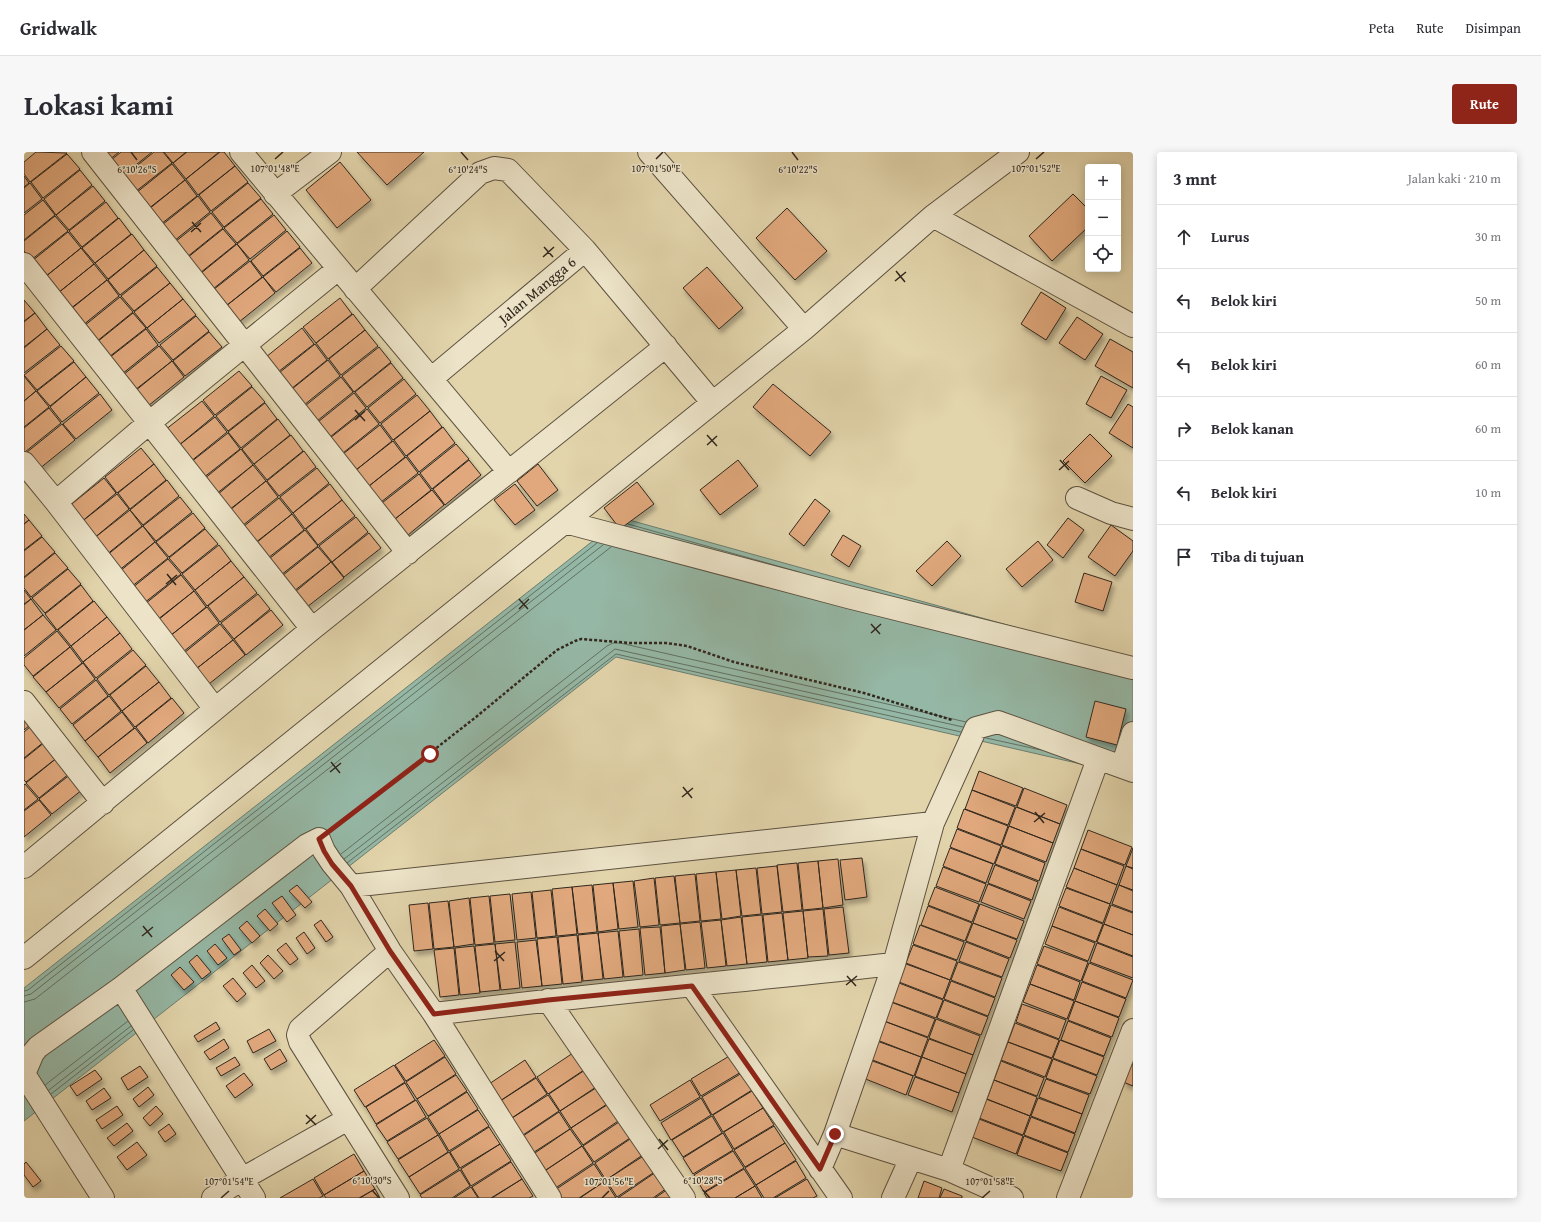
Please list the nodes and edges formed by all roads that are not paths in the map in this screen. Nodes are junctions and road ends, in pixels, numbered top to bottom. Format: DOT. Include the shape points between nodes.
graph roads {
  1 [pos="93,152"];
  2 [pos="241,152"];
  3 [pos="330,152"];
  4 [pos="649,152"];
  5 [pos="1018,152"];
  6 [pos="275,194"];
  7 [pos="933,216"];
  8 [pos="585,250"];
  9 [pos="24,264"];
  10 [pos="338,269"];
  11 [pos="355,289"];
  12 [pos="1133,326"];
  13 [pos="804,329"];
  14 [pos="245,346"];
  15 [pos="666,346"];
  16 [pos="431,379"];
  17 [pos="712,402"];
  18 [pos="149,423"];
  19 [pos="26,469"];
  20 [pos="509,472"];
  21 [pos="1077,498"];
  22 [pos="56,502"];
  23 [pos="1131,514"];
  24 [pos="565,522"];
  25 [pos="408,553"];
  26 [pos="312,629"];
  27 [pos="1133,668"];
  28 [pos="24,702"];
  29 [pos="215,709"];
  30 [pos="1133,735"];
  31 [pos="1098,759"];
  32 [pos="1127,769"];
  33 [pos="103,803"];
  34 [pos="933,823"];
  35 [pos="24,867"];
  36 [pos="351,886"];
  37 [pos="390,951"];
  38 [pos="24,958"];
  39 [pos="894,964"];
  40 [pos="692,986"];
  41 [pos="121,988"];
  42 [pos="548,1000"];
  43 [pos="434,1014"];
  44 [pos="1133,1030"];
  45 [pos="24,1074"];
  46 [pos="348,1119"];
  47 [pos="835,1134"];
  48 [pos="911,1158"];
  49 [pos="820,1169"];
  50 [pos="949,1170"];
  51 [pos="242,1179"];
  52 [pos="103,1198"];
  53 [pos="212,1198"];
  54 [pos="254,1198"];
  55 [pos="398,1198"];
  56 [pos="550,1198"];
  57 [pos="684,1198"];
  58 [pos="841,1198"];
  59 [pos="893,1198"];
  60 [pos="1012,1198"];
  61 [pos="1068,1198"];
  1 -- 14 [label="street"];
  2 -- 6 [label="street"];
  3 -- 6 [label="street"];
  4 -- 13 [label="street"];
  5 -- 7 [label="street"];
  6 -- 10 [label="street"];
  7 -- 12 [label="street"];
  7 -- 13 [label="street"];
  8 -- 11 [label="street" via="508,170 494,168 480,173"];
  8 -- 15 [label="street, Jalan Mangga 6"];
  8 -- 16 [label="street, Jalan Mangga 6"];
  9 -- 18 [label="street"];
  10 -- 11 [label="street"];
  10 -- 14 [label="street"];
  11 -- 16 [label="street"];
  13 -- 17 [label="street"];
  14 -- 18 [label="street"];
  14 -- 25 [label="street"];
  15 -- 17 [label="street, Jalan Mangga 6"];
  15 -- 20 [label="street"];
  16 -- 20 [label="street"];
  17 -- 24 [label="street"];
  18 -- 22 [label="street"];
  18 -- 26 [label="street"];
  19 -- 22 [label="street"];
  20 -- 25 [label="street"];
  21 -- 23 [label="street" via="1101,509"];
  22 -- 29 [label="street"];
  24 -- 27 [label="street" via="856,599"];
  24 -- 38 [label="street"];
  25 -- 26 [label="street"];
  26 -- 29 [label="street"];
  28 -- 33 [label="street"];
  29 -- 33 [label="street"];
  30 -- 32 [label="street"];
  31 -- 32 [label="street"];
  31 -- 34 [label="street" via="998,722 976,728"];
  31 -- 50 [label="street"];
  33 -- 35 [label="street"];
  34 -- 36 [label="street"];
  34 -- 39 [label="street"];
  36 -- 37 [label="street"];
  36 -- 41 [label="street" via="332,864 319,839 307,845"];
  37 -- 43 [label="street"];
  37 -- 46 [label="street" via="300,1029 298,1035"];
  39 -- 40 [label="street"];
  39 -- 47 [label="street"];
  40 -- 42 [label="street"];
  40 -- 49 [label="street"];
  41 -- 45 [label="street" via="38,1047"];
  41 -- 51 [label="street"];
  42 -- 43 [label="street"];
  42 -- 57 [label="street"];
  43 -- 56 [label="street"];
  44 -- 61 [label="street"];
  45 -- 52 [label="street"];
  46 -- 51 [label="street"];
  46 -- 55 [label="street"];
  47 -- 48 [label="street"];
  47 -- 49 [label="street"];
  48 -- 50 [label="street"];
  48 -- 59 [label="street"];
  49 -- 58 [label="street"];
  50 -- 60 [label="street"];
  51 -- 53 [label="street"];
  51 -- 54 [label="street"];
}
